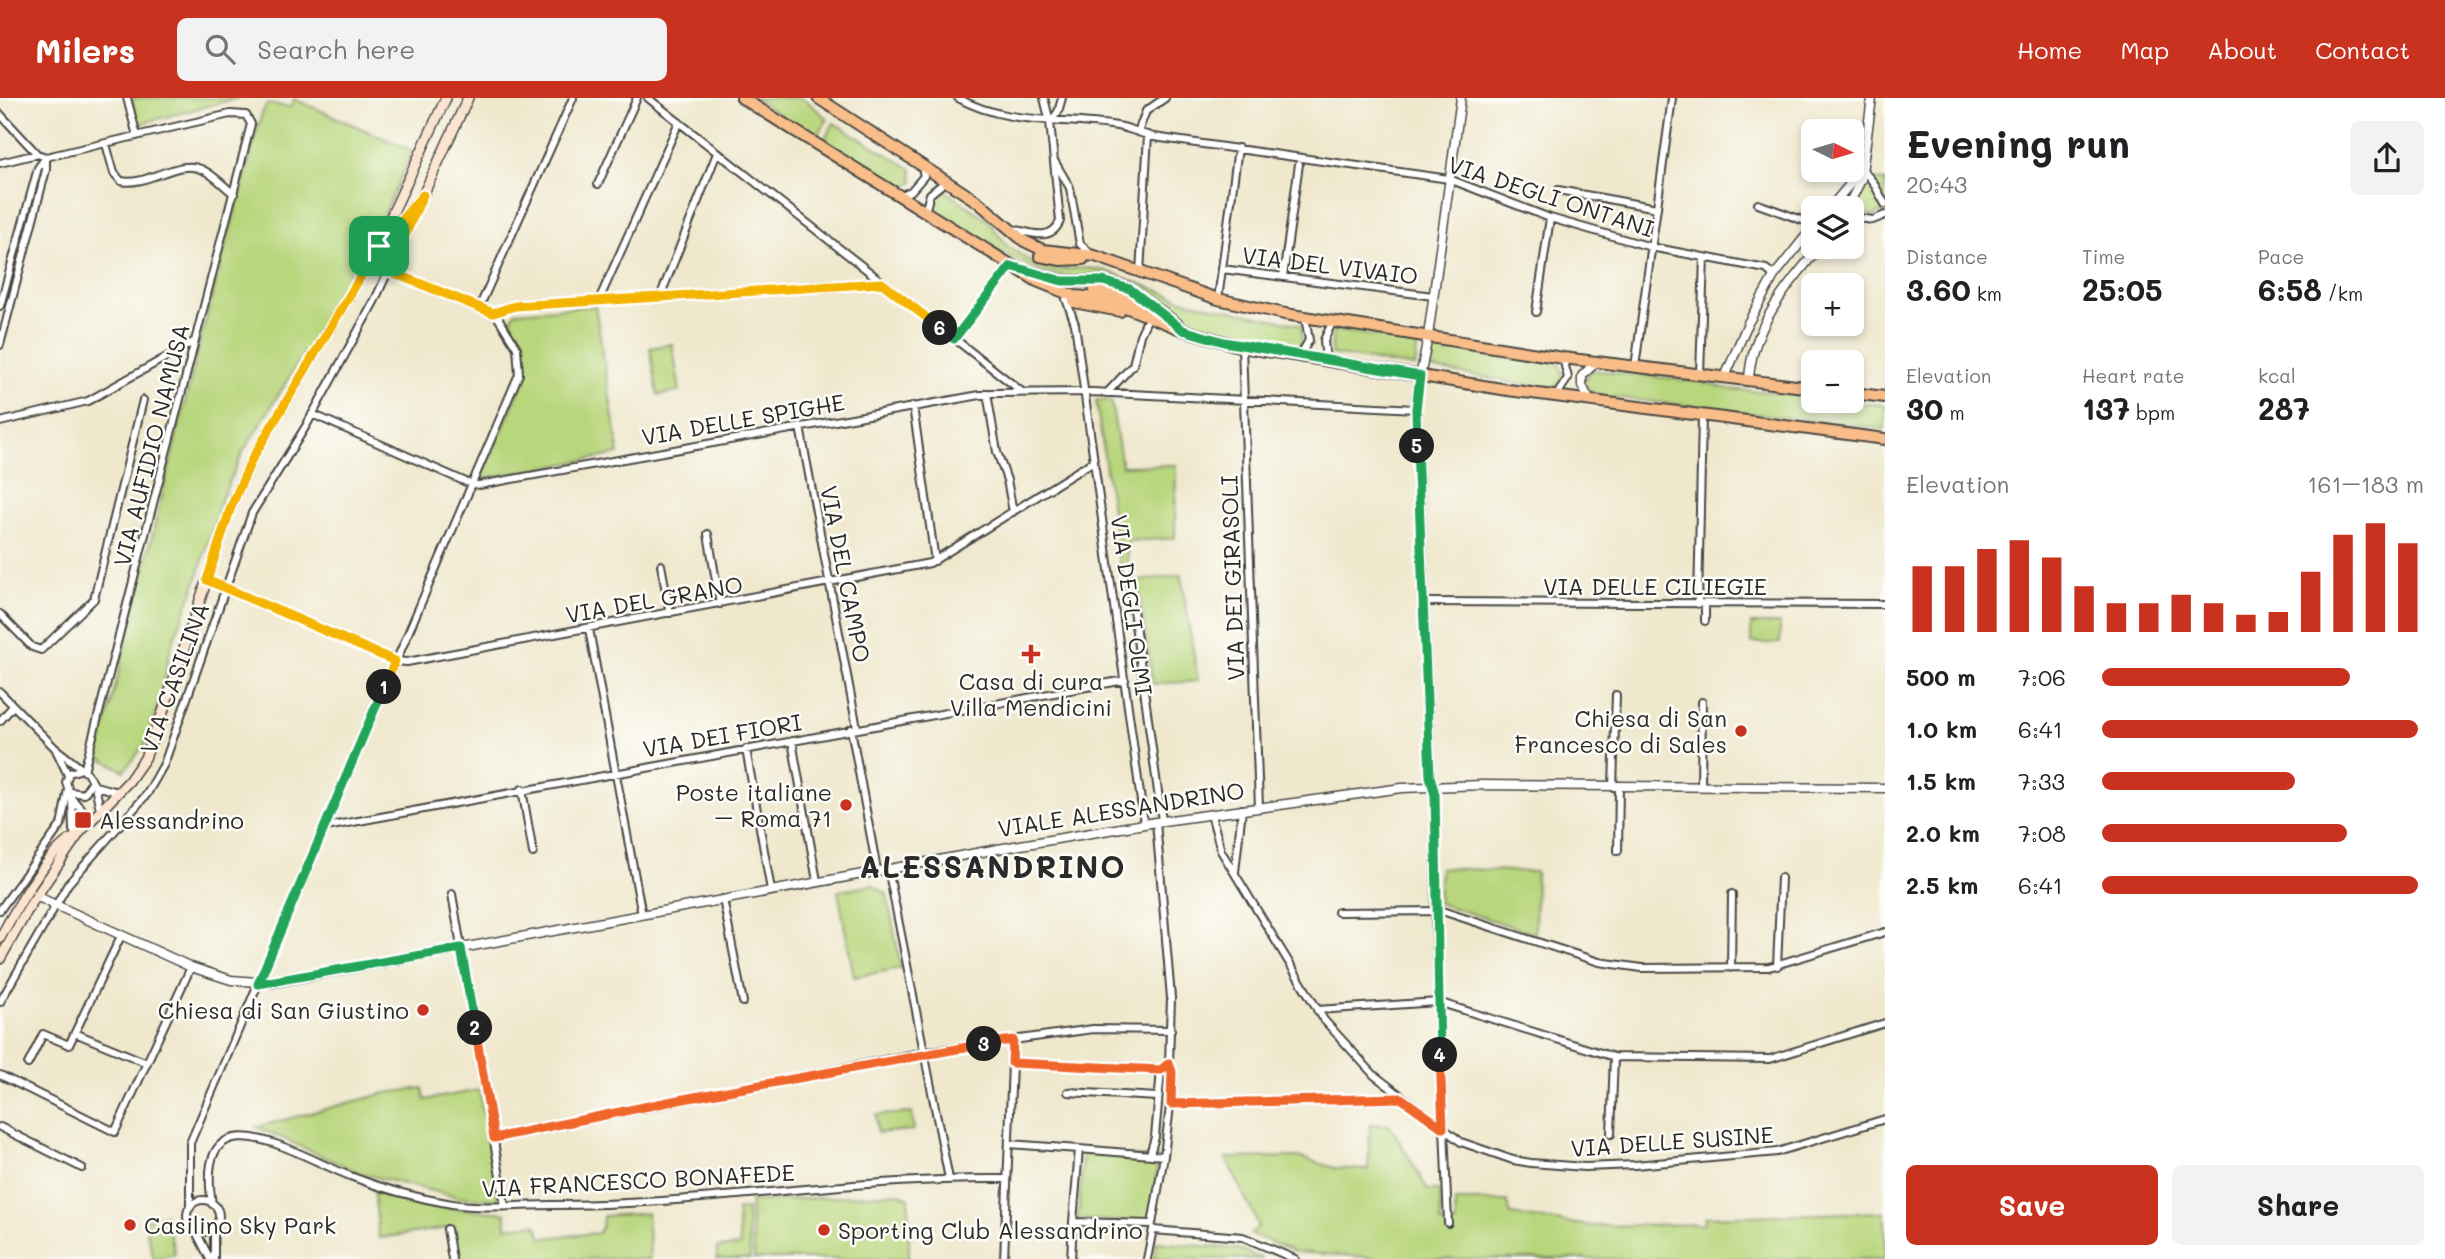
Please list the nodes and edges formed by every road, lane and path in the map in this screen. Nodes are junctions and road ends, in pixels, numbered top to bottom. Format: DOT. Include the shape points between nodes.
graph roads {
  1 [pos="127,98"];
  2 [pos="446,98"];
  3 [pos="468,98"];
  4 [pos="573,98"];
  5 [pos="637,98"];
  6 [pos="648,98"];
  7 [pos="741,98"];
  8 [pos="818,98"];
  9 [pos="958,98"];
  10 [pos="1044,98"];
  11 [pos="1165,98"];
  12 [pos="1461,98"];
  13 [pos="1672,98"];
  14 [pos="1872,98"];
  15 [pos="1061,100"];
  16 [pos="0,114"];
  17 [pos="679,122"];
  18 [pos="1050,122"];
  19 [pos="1138,132"];
  20 [pos="137,135"];
  21 [pos="1148,135"];
  22 [pos="106,144"];
  23 [pos="1238,148"];
  24 [pos="718,153"];
  25 [pos="37,154"];
  26 [pos="1864,155"];
  27 [pos="46,157"];
  28 [pos="1054,160"];
  29 [pos="0,163"];
  30 [pos="1299,163"];
  31 [pos="922,166"];
  32 [pos="1864,171"];
  33 [pos="1449,179"];
  34 [pos="946,181"];
  35 [pos="1851,182"];
  36 [pos="598,184"];
  37 [pos="1558,190"];
  38 [pos="234,194"];
  39 [pos="423,195"];
  40 [pos="1840,196"];
  41 [pos="897,197"];
  42 [pos="1758,204"];
  43 [pos="1885,204"];
  44 [pos="1657,208"];
  45 [pos="925,213"];
  46 [pos="1885,215"];
  47 [pos="1550,218"];
  48 [pos="1864,218"];
  49 [pos="1801,221"];
  50 [pos="1007,227"];
  51 [pos="1800,242"];
  52 [pos="379,246"];
  53 [pos="1651,247"];
  54 [pos="1095,256"];
  55 [pos="1704,257"];
  56 [pos="1810,259"];
  57 [pos="1113,264"];
  58 [pos="1011,266"];
  59 [pos="1222,269"];
  60 [pos="389,271"];
  61 [pos="1140,273"];
  62 [pos="1026,275"];
  63 [pos="1773,276"];
  64 [pos="1283,277"];
  65 [pos="882,283"];
  66 [pos="1055,289"];
  67 [pos="1433,296"];
  68 [pos="660,297"];
  69 [pos="1066,299"];
  70 [pos="1218,299"];
  71 [pos="599,300"];
  72 [pos="0,306"];
  73 [pos="480,308"];
  74 [pos="1536,312"];
  75 [pos="493,313"];
  76 [pos="1306,317"];
  77 [pos="1147,320"];
  78 [pos="1333,321"];
  79 [pos="1183,330"];
  80 [pos="1428,336"];
  81 [pos="954,339"];
  82 [pos="195,341"];
  83 [pos="0,345"];
  84 [pos="1242,347"];
  85 [pos="1300,356"];
  86 [pos="1563,358"];
  87 [pos="1326,362"];
  88 [pos="1596,362"];
  89 [pos="1635,367"];
  90 [pos="1700,374"];
  91 [pos="1420,376"];
  92 [pos="1725,377"];
  93 [pos="1749,380"];
  94 [pos="1801,386"];
  95 [pos="1021,391"];
  96 [pos="1084,392"];
  97 [pos="986,393"];
  98 [pos="1107,393"];
  99 [pos="1864,394"];
  100 [pos="1555,397"];
  101 [pos="1885,397"];
  102 [pos="143,400"];
  103 [pos="1242,401"];
  104 [pos="1590,401"];
  105 [pos="913,406"];
  106 [pos="1416,409"];
  107 [pos="312,414"];
  108 [pos="1702,416"];
  109 [pos="0,422"];
  110 [pos="800,427"];
  111 [pos="1885,439"];
  112 [pos="1094,461"];
  113 [pos="472,484"];
  114 [pos="1013,512"];
  115 [pos="708,534"];
  116 [pos="935,561"];
  117 [pos="661,565"];
  118 [pos="1127,566"];
  119 [pos="207,580"];
  120 [pos="830,584"];
  121 [pos="225,588"];
  122 [pos="1424,602"];
  123 [pos="720,604"];
  124 [pos="1701,604"];
  125 [pos="1885,604"];
  126 [pos="670,613"];
  127 [pos="0,614"];
  128 [pos="1705,621"];
  129 [pos="589,629"];
  130 [pos="395,661"];
  131 [pos="1125,680"];
  132 [pos="0,692"];
  133 [pos="1616,695"];
  134 [pos="1702,702"];
  135 [pos="13,706"];
  136 [pos="0,721"];
  137 [pos="854,729"];
  138 [pos="792,741"];
  139 [pos="55,748"];
  140 [pos="746,749"];
  141 [pos="82,770"];
  142 [pos="615,772"];
  143 [pos="68,775"];
  144 [pos="93,785"];
  145 [pos="1431,785"];
  146 [pos="1616,787"];
  147 [pos="1701,787"];
  148 [pos="1885,788"];
  149 [pos="522,789"];
  150 [pos="118,792"];
  151 [pos="70,793"];
  152 [pos="1259,807"];
  153 [pos="100,809"];
  154 [pos="1242,809"];
  155 [pos="1211,814"];
  156 [pos="91,819"];
  157 [pos="1159,821"];
  158 [pos="1144,823"];
  159 [pos="326,827"];
  160 [pos="77,836"];
  161 [pos="1618,851"];
  162 [pos="533,853"];
  163 [pos="888,868"];
  164 [pos="877,870"];
  165 [pos="1235,874"];
  166 [pos="1781,878"];
  167 [pos="817,881"];
  168 [pos="771,890"];
  169 [pos="452,894"];
  170 [pos="1732,894"];
  171 [pos="36,896"];
  172 [pos="723,899"];
  173 [pos="54,906"];
  174 [pos="0,909"];
  175 [pos="1435,910"];
  176 [pos="1338,912"];
  177 [pos="642,915"];
  178 [pos="1885,932"];
  179 [pos="121,936"];
  180 [pos="0,938"];
  181 [pos="461,948"];
  182 [pos="0,958"];
  183 [pos="1777,966"];
  184 [pos="191,967"];
  185 [pos="1731,968"];
  186 [pos="258,984"];
  187 [pos="0,1002"];
  188 [pos="743,1002"];
  189 [pos="1438,1002"];
  190 [pos="1317,1010"];
  191 [pos="1885,1023"];
  192 [pos="1171,1030"];
  193 [pos="75,1033"];
  194 [pos="1013,1040"];
  195 [pos="925,1052"];
  196 [pos="1614,1057"];
  197 [pos="147,1063"];
  198 [pos="1012,1063"];
  199 [pos="1169,1063"];
  200 [pos="28,1064"];
  201 [pos="1161,1070"];
  202 [pos="0,1075"];
  203 [pos="1068,1093"];
  204 [pos="1158,1097"];
  205 [pos="1401,1098"];
  206 [pos="1171,1104"];
  207 [pos="1885,1119"];
  208 [pos="1156,1125"];
  209 [pos="1168,1126"];
  210 [pos="0,1128"];
  211 [pos="1443,1128"];
  212 [pos="1611,1134"];
  213 [pos="494,1138"];
  214 [pos="1009,1144"];
  215 [pos="1079,1149"];
  216 [pos="1150,1154"];
  217 [pos="1164,1156"];
  218 [pos="82,1168"];
  219 [pos="949,1179"];
  220 [pos="1007,1179"];
  221 [pos="212,1204"];
  222 [pos="505,1206"];
  223 [pos="190,1208"];
  224 [pos="1073,1222"];
  225 [pos="1448,1223"];
  226 [pos="214,1228"];
  227 [pos="1151,1228"];
  228 [pos="447,1229"];
  229 [pos="195,1230"];
  230 [pos="212,1259"];
  231 [pos="452,1259"];
  232 [pos="1004,1259"];
  233 [pos="1072,1259"];
  234 [pos="1147,1259"];
  235 [pos="1295,1259"];
  1 -- 20 [label="street"];
  2 -- 52 [label="main road, VIA CASILINA"];
  3 -- 39 [label="main road, VIA CASILINA"];
  4 -- 73 [label="street"];
  5 -- 36 [label="street"];
  6 -- 17 [label="street"];
  7 -- 41 [label="main road"];
  8 -- 31 [label="main road"];
  9 -- 18 [label="street, VIA DEGLI ONTANI" via="985,111"];
  10 -- 18 [label="street"];
  11 -- 19 [label="street" via="1146,111"];
  12 -- 33 [label="street"];
  13 -- 44 [label="street"];
  14 -- 26 [label="street"];
  15 -- 18 [label="street"];
  16 -- 25 [label="street"];
  17 -- 24 [label="street"];
  17 -- 71 [label="street"];
  18 -- 19 [label="street, VIA DEGLI ONTANI" via="1117,125"];
  18 -- 28 [label="street"];
  19 -- 21 [label="street, VIA DEGLI ONTANI"];
  20 -- 22 [label="street"];
  20 -- 38 [label="street, VIA AUFIDIO NAMUSA" via="235,113 249,117 251,128"];
  21 -- 23 [label="street, VIA DEGLI ONTANI"];
  21 -- 61 [label="street"];
  22 -- 27 [label="street"];
  22 -- 38 [label="street" via="121,181 141,181 193,167"];
  23 -- 33 [label="street, VIA DEGLI ONTANI"];
  23 -- 59 [label="street"];
  24 -- 65 [label="street"];
  24 -- 68 [label="street"];
  25 -- 27 [label="street"];
  25 -- 29 [label="street"];
  27 -- 72 [label="street" via="38,168"];
  27 -- 83 [label="street"];
  28 -- 50 [label="street" via="1057,228 1043,235"];
  28 -- 54 [label="street" via="1069,184 1080,244"];
  30 -- 64 [label="street"];
  31 -- 34 [label="main road"];
  31 -- 41 [label="street" via="924,178"];
  32 -- 43 [label="street"];
  33 -- 47 [label="street, VIA DEGLI ONTANI"];
  33 -- 67 [label="street"];
  34 -- 45 [label="street" via="930,194"];
  34 -- 50 [label="main road"];
  35 -- 40 [label="street"];
  37 -- 44 [label="street"];
  38 -- 82 [label="street, VIA AUFIDIO NAMUSA"];
  39 -- 52 [label="main road, VIA CASILINA"];
  39 -- 60 [label="street, VIA CASILINA"];
  41 -- 45 [label="main road"];
  42 -- 49 [label="street"];
  44 -- 53 [label="street"];
  45 -- 58 [label="main road"];
  46 -- 48 [label="street"];
  47 -- 53 [label="street, VIA DEGLI ONTANI"];
  47 -- 74 [label="street"];
  50 -- 54 [label="main road" via="1043,250"];
  50 -- 57 [label="main road" via="1023,247 1037,255"];
  51 -- 63 [label="street"];
  52 -- 119 [label="main road, VIA CASILINA" via="252,459"];
  53 -- 55 [label="street, VIA DEGLI ONTANI"];
  53 -- 89 [label="street"];
  54 -- 57 [label="main road"];
  55 -- 63 [label="street, VIA DEGLI ONTANI" via="1766,269"];
  55 -- 90 [label="street"];
  56 -- 93 [label="street" via="1766,324"];
  57 -- 61 [label="main road"];
  58 -- 62 [label="main road"];
  58 -- 79 [label="main road" via="1062,281 1103,281 1130,289"];
  58 -- 81 [label="street"];
  59 -- 64 [label="street, VIA DEL VIVAIO"];
  59 -- 70 [label="street"];
  60 -- 73 [label="street"];
  60 -- 107 [label="street, VIA CASILINA"];
  61 -- 70 [label="main road"];
  62 -- 66 [label="main road"];
  62 -- 79 [label="main road" via="1068,288 1111,293"];
  63 -- 92 [label="street"];
  64 -- 67 [label="street, VIA DEL VIVAIO"];
  65 -- 68 [label="street"];
  65 -- 81 [label="street"];
  66 -- 69 [label="main road"];
  66 -- 79 [label="main road" via="1103,298"];
  67 -- 80 [label="street"];
  68 -- 71 [label="street"];
  69 -- 77 [label="main road"];
  69 -- 96 [label="street, VIA DEGLI OLMI" via="1073,316"];
  70 -- 76 [label="main road"];
  71 -- 75 [label="street" via="515,306"];
  73 -- 75 [label="street"];
  75 -- 113 [label="street" via="515,344 520,368"];
  76 -- 78 [label="main road"];
  76 -- 85 [label="street" via="1310,341"];
  77 -- 79 [label="main road"];
  77 -- 98 [label="street" via="1135,362"];
  78 -- 80 [label="main road"];
  78 -- 87 [label="street" via="1324,340"];
  79 -- 84 [label="main road"];
  80 -- 86 [label="main road"];
  80 -- 91 [label="street"];
  81 -- 95 [label="street"];
  82 -- 109 [label="street" via="92,399"];
  82 -- 141 [label="street, VIA AUFIDIO NAMUSA"];
  84 -- 85 [label="main road"];
  84 -- 103 [label="street, VIA DEI GIRASOLI"];
  85 -- 87 [label="main road"];
  86 -- 88 [label="main road"];
  86 -- 100 [label="street" via="1567,381"];
  87 -- 91 [label="main road"];
  88 -- 89 [label="main road"];
  88 -- 104 [label="street" via="1582,376"];
  89 -- 90 [label="main road"];
  90 -- 92 [label="main road"];
  91 -- 100 [label="main road"];
  91 -- 106 [label="street"];
  92 -- 93 [label="main road"];
  93 -- 94 [label="main road"];
  95 -- 96 [label="street, VIA DELLE SPIGHE"];
  95 -- 97 [label="street, VIA DELLE SPIGHE"];
  96 -- 98 [label="street, VIA DELLE SPIGHE"];
  96 -- 112 [label="street, VIA DEGLI OLMI"];
  97 -- 105 [label="street, VIA DELLE SPIGHE"];
  97 -- 114 [label="street"];
  98 -- 103 [label="street, VIA DELLE SPIGHE"];
  99 -- 101 [label="main road"];
  100 -- 104 [label="main road"];
  102 -- 127 [label="street" via="92,602 38,651"];
  103 -- 106 [label="street, VIA DELLE SPIGHE"];
  103 -- 152 [label="street, VIA DEI GIRASOLI"];
  104 -- 108 [label="main road"];
  105 -- 110 [label="street, VIA DELLE SPIGHE"];
  105 -- 116 [label="street"];
  106 -- 122 [label="street"];
  107 -- 113 [label="street"];
  107 -- 121 [label="street, VIA CASILINA" via="251,513"];
  108 -- 111 [label="main road"];
  108 -- 124 [label="street"];
  110 -- 113 [label="street, VIA DELLE SPIGHE"];
  110 -- 120 [label="street, VIA DEL CAMPO"];
  112 -- 114 [label="street, VIA DEL GRANO"];
  112 -- 131 [label="street, VIA DEGLI OLMI"];
  113 -- 130 [label="street"];
  114 -- 116 [label="street, VIA DEL GRANO"];
  115 -- 123 [label="street"];
  116 -- 120 [label="street, VIA DEL GRANO"];
  117 -- 126 [label="street"];
  118 -- 157 [label="street, VIA DEGLI OLMI"];
  119 -- 121 [label="street, VIA DEL GRANO"];
  119 -- 150 [label="main road, VIA CASILINA" via="152,744"];
  120 -- 123 [label="street, VIA DEL GRANO"];
  120 -- 137 [label="street, VIA DEL CAMPO"];
  121 -- 130 [label="street, VIA DEL GRANO"];
  121 -- 173 [label="street, VIA CASILINA" via="164,764 147,794 76,873"];
  122 -- 124 [label="street, VIA DELLE CILIEGIE"];
  122 -- 145 [label="street"];
  123 -- 126 [label="street, VIA DEL GRANO"];
  124 -- 125 [label="street, VIA DELLE CILIEGIE"];
  124 -- 128 [label="street"];
  126 -- 129 [label="street, VIA DEL GRANO"];
  129 -- 130 [label="street, VIA DEL GRANO"];
  129 -- 142 [label="street"];
  130 -- 159 [label="street"];
  131 -- 137 [label="street, VIA DEI FIORI"];
  131 -- 158 [label="street, VIA DEGLI OLMI"];
  132 -- 135 [label="street"];
  133 -- 146 [label="street"];
  134 -- 147 [label="street"];
  135 -- 136 [label="street"];
  135 -- 139 [label="street"];
  137 -- 138 [label="street, VIA DEI FIORI"];
  137 -- 164 [label="street, VIA DEL CAMPO"];
  138 -- 140 [label="street, VIA DEI FIORI"];
  138 -- 167 [label="street"];
  139 -- 141 [label="street"];
  139 -- 143 [label="street"];
  140 -- 142 [label="street, VIA DEI FIORI"];
  140 -- 168 [label="street"];
  141 -- 143 [label="street"];
  141 -- 144 [label="street"];
  142 -- 149 [label="street, VIA DEI FIORI"];
  142 -- 177 [label="street"];
  143 -- 151 [label="street"];
  144 -- 150 [label="street"];
  144 -- 151 [label="street" via="84,794"];
  144 -- 153 [label="street"];
  145 -- 146 [label="street, VIALE ALESSANDRINO"];
  145 -- 152 [label="street, VIALE ALESSANDRINO"];
  145 -- 175 [label="street" via="1435,795"];
  146 -- 147 [label="street, VIALE ALESSANDRINO"];
  146 -- 161 [label="street"];
  147 -- 148 [label="street, VIALE ALESSANDRINO"];
  149 -- 159 [label="street, VIA DEI FIORI"];
  149 -- 162 [label="street"];
  150 -- 153 [label="main road, VIA CASILINA"];
  151 -- 156 [label="street"];
  151 -- 160 [label="street"];
  151 -- 174 [label="street" via="61,825"];
  152 -- 154 [label="street, VIALE ALESSANDRINO"];
  153 -- 156 [label="main road, VIA CASILINA"];
  154 -- 155 [label="street, VIALE ALESSANDRINO"];
  154 -- 165 [label="street"];
  155 -- 157 [label="street, VIALE ALESSANDRINO"];
  155 -- 165 [label="street, VIA DELLE SUSINE" via="1216,839"];
  156 -- 160 [label="main road, VIA CASILINA"];
  157 -- 158 [label="street, VIALE ALESSANDRINO"];
  157 -- 192 [label="street, VIA DEGLI OLMI"];
  158 -- 163 [label="street, VIALE ALESSANDRINO"];
  159 -- 186 [label="street"];
  160 -- 171 [label="main road, VIA CASILINA"];
  160 -- 180 [label="main road, VIA CASILINA" via="56,853"];
  163 -- 164 [label="street, VIALE ALESSANDRINO"];
  163 -- 195 [label="street"];
  164 -- 167 [label="street, VIALE ALESSANDRINO"];
  165 -- 190 [label="street, VIA DELLE SUSINE"];
  166 -- 183 [label="street"];
  167 -- 168 [label="street, VIALE ALESSANDRINO"];
  168 -- 172 [label="street, VIALE ALESSANDRINO"];
  169 -- 181 [label="street"];
  170 -- 185 [label="street"];
  171 -- 173 [label="street, VIALE ALESSANDRINO"];
  171 -- 182 [label="main road, VIA CASILINA"];
  172 -- 177 [label="street, VIALE ALESSANDRINO"];
  172 -- 188 [label="street"];
  173 -- 179 [label="street, VIALE ALESSANDRINO"];
  173 -- 187 [label="street, VIA CASILINA"];
  175 -- 176 [label="street"];
  175 -- 185 [label="street" via="1608,965"];
  175 -- 189 [label="street"];
  177 -- 181 [label="street, VIALE ALESSANDRINO"];
  178 -- 183 [label="street"];
  179 -- 184 [label="street, VIALE ALESSANDRINO"];
  179 -- 193 [label="street"];
  181 -- 186 [label="street, VIALE ALESSANDRINO"];
  181 -- 213 [label="street"];
  183 -- 185 [label="street"];
  184 -- 186 [label="street, VIALE ALESSANDRINO" via="223,979"];
  184 -- 197 [label="street"];
  186 -- 223 [label="street" via="190,1143"];
  189 -- 190 [label="street"];
  189 -- 196 [label="street"];
  189 -- 211 [label="street"];
  190 -- 205 [label="street, VIA DELLE SUSINE" via="1362,1063"];
  191 -- 196 [label="street" via="1770,1059"];
  192 -- 194 [label="street" via="1093,1029"];
  192 -- 199 [label="street, VIA DEGLI OLMI"];
  193 -- 197 [label="street"];
  193 -- 200 [label="street" via="69,1045 43,1034"];
  194 -- 195 [label="street"];
  194 -- 198 [label="street"];
  195 -- 213 [label="street"];
  195 -- 219 [label="street"];
  196 -- 212 [label="street"];
  197 -- 202 [label="street" via="116,1132"];
  198 -- 201 [label="street"];
  198 -- 214 [label="street"];
  199 -- 201 [label="street"];
  199 -- 206 [label="street, VIA DEGLI OLMI"];
  201 -- 204 [label="street"];
  203 -- 204 [label="street"];
  204 -- 208 [label="street"];
  205 -- 206 [label="street"];
  205 -- 211 [label="street, VIA DELLE SUSINE"];
  206 -- 209 [label="street, VIA DEGLI OLMI"];
  207 -- 211 [label="street, VIA DELLE SUSINE" via="1771,1153 1586,1167 1513,1160 1461,1142"];
  208 -- 209 [label="street"];
  208 -- 216 [label="street"];
  209 -- 217 [label="street, VIA DEGLI OLMI"];
  210 -- 218 [label="street"];
  211 -- 225 [label="street"];
  213 -- 222 [label="street"];
  214 -- 215 [label="street"];
  214 -- 220 [label="street"];
  215 -- 216 [label="street"];
  215 -- 224 [label="street"];
  216 -- 217 [label="street"];
  217 -- 227 [label="street, VIA DEGLI OLMI"];
  219 -- 220 [label="street, VIA FRANCESCO BONAFEDE"];
  219 -- 222 [label="street, VIA FRANCESCO BONAFEDE" via="596,1204"];
  220 -- 232 [label="street"];
  221 -- 222 [label="street, VIA FRANCESCO BONAFEDE" via="211,1159 220,1147 246,1135 397,1191 461,1205"];
  221 -- 223 [label="street" via="201,1201"];
  221 -- 226 [label="street" via="218,1213"];
  223 -- 229 [label="street" via="188,1222"];
  224 -- 227 [label="street"];
  224 -- 233 [label="street"];
  226 -- 229 [label="street"];
  226 -- 230 [label="street"];
  227 -- 234 [label="street"];
  227 -- 235 [label="street" via="1243,1237"];
  228 -- 231 [label="street"];
  229 -- 230 [label="street"];
}
